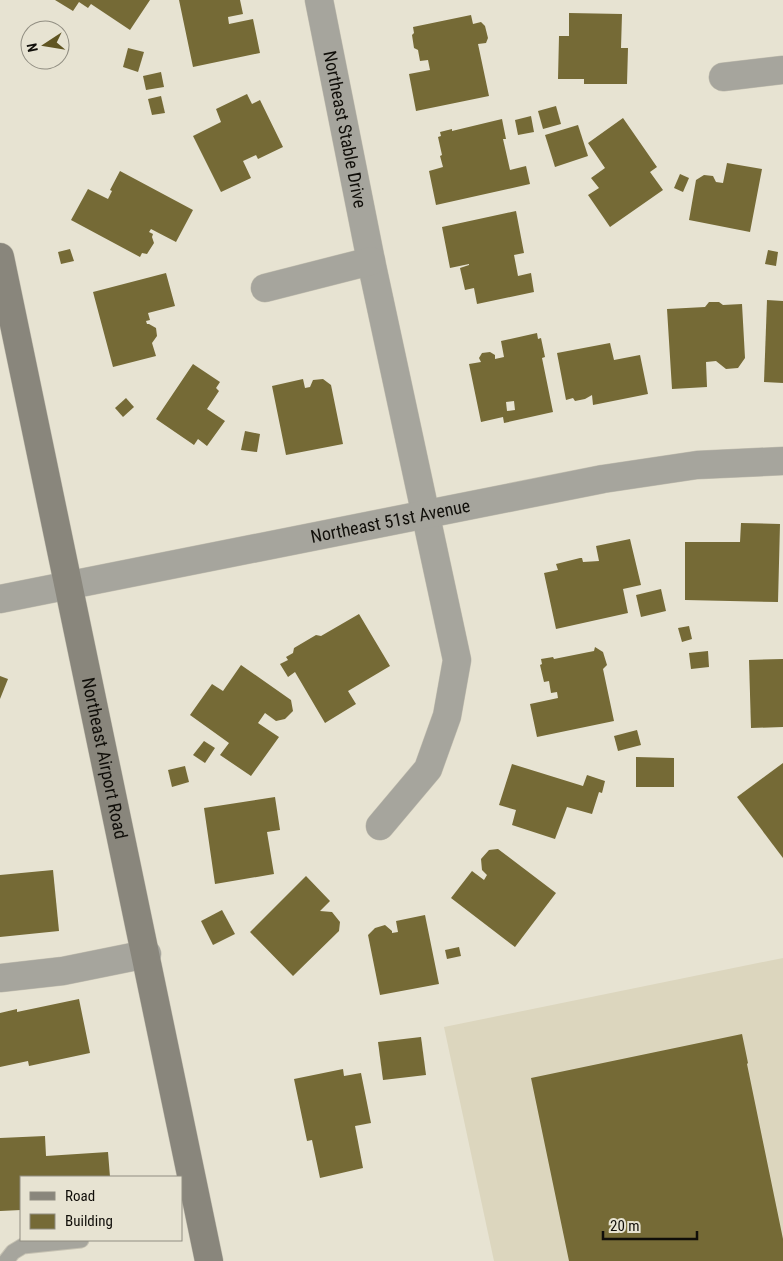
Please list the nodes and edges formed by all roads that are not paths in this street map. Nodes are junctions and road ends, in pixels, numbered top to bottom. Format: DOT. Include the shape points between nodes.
graph roads {
  1 [pos="319,0"];
  2 [pos="783,70"];
  3 [pos="723,78"];
  4 [pos="0,257"];
  5 [pos="371,261"];
  6 [pos="265,288"];
  7 [pos="783,461"];
  8 [pos="425,513"];
  9 [pos="69,584"];
  10 [pos="0,598"];
  11 [pos="380,826"];
  12 [pos="147,954"];
  13 [pos="0,978"];
  14 [pos="71,1241"];
  15 [pos="6,1261"];
  16 [pos="209,1261"];
  1 -- 5 [label="street, Northeast Stable Drive"];
  2 -- 3 [label="street"];
  4 -- 9 [label="street, Northeast Airport Road"];
  5 -- 6 [label="street"];
  5 -- 8 [label="street, Northeast Stable Drive"];
  7 -- 8 [label="street, Northeast 51st Avenue" via="688,466"];
  8 -- 9 [label="street, Northeast 51st Avenue"];
  8 -- 11 [label="street, Northeast Stable Drive" via="457,660 447,716 428,768"];
  9 -- 10 [label="street, Northeast 51st Avenue"];
  9 -- 12 [label="street, Northeast Airport Road"];
  12 -- 13 [label="street" via="63,971"];
  12 -- 16 [label="street, Northeast Airport Road"];
  14 -- 15 [label="lane" via="23,1246"];
}
